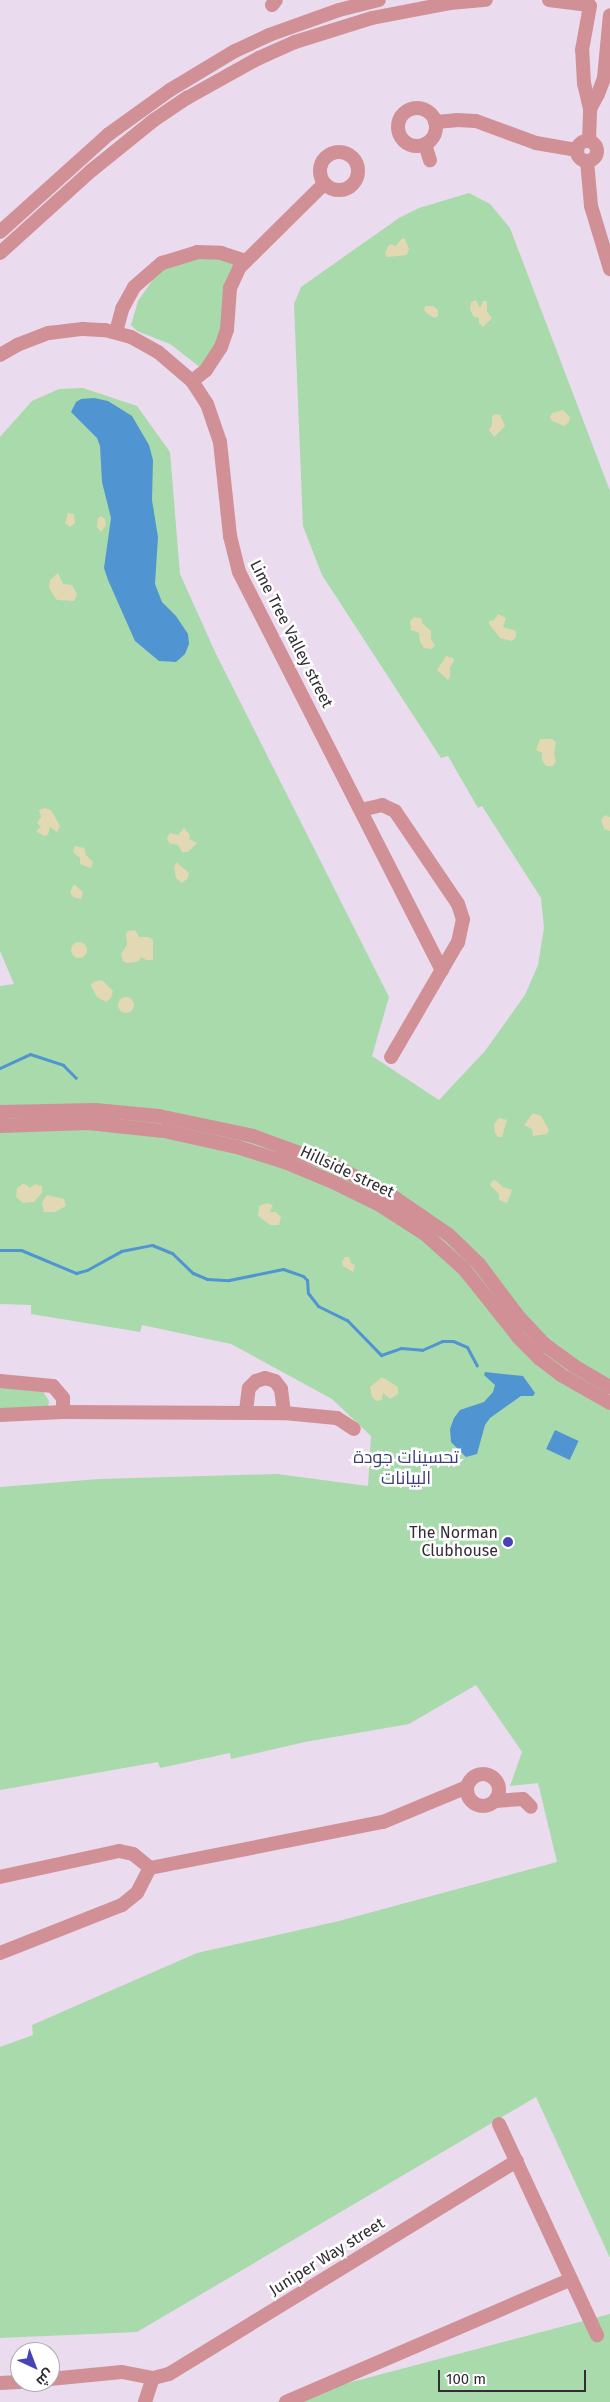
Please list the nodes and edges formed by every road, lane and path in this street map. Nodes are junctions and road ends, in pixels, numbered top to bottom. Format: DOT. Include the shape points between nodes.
graph roads {
  1 [pos="379,0"];
  2 [pos="486,0"];
  3 [pos="549,0"];
  4 [pos="588,4"];
  5 [pos="610,9"];
  6 [pos="610,15"];
  7 [pos="583,66"];
  8 [pos="605,69"];
  9 [pos="590,109"];
  10 [pos="435,122"];
  11 [pos="588,141"];
  12 [pos="426,144"];
  13 [pos="577,150"];
  14 [pos="430,160"];
  15 [pos="587,160"];
  16 [pos="324,184"];
  17 [pos="0,232"];
  18 [pos="0,253"];
  19 [pos="245,261"];
  20 [pos="610,269"];
  21 [pos="116,332"];
  22 [pos="0,355"];
  23 [pos="192,381"];
  24 [pos="361,810"];
  25 [pos="442,970"];
  26 [pos="391,1056"];
  27 [pos="0,1112"];
  28 [pos="0,1126"];
  29 [pos="290,1148"];
  30 [pos="285,1162"];
  31 [pos="0,1381"];
  32 [pos="610,1388"];
  33 [pos="610,1404"];
  34 [pos="246,1411"];
  35 [pos="63,1412"];
  36 [pos="284,1413"];
  37 [pos="0,1415"];
  38 [pos="354,1429"];
  39 [pos="467,1787"];
  40 [pos="495,1801"];
  41 [pos="531,1807"];
  42 [pos="150,1868"];
  43 [pos="0,1877"];
  44 [pos="0,1953"];
  45 [pos="499,2124"];
  46 [pos="517,2161"];
  47 [pos="571,2279"];
  48 [pos="597,2335"];
  49 [pos="60,2378"];
  50 [pos="154,2378"];
  51 [pos="145,2402"];
  52 [pos="286,2402"];
  1 -- 17 [label="street" via="339,10 269,35 235,51 170,90 109,134"];
  2 -- 18 [label="street" via="450,3 372,18 295,42 259,58 154,120 92,170"];
  3 -- 4 [label="street"];
  4 -- 5 [label="street" via="602,11"];
  4 -- 7 [label="street"];
  6 -- 8 [label="street"];
  7 -- 8 [label="street"];
  7 -- 9 [label="street"];
  8 -- 9 [label="street" via="602,86"];
  9 -- 11 [label="street"];
  10 -- 12 [label="street" via="434,135"];
  10 -- 12 [label="street" via="429,113 418,109 407,112 400,120 399,131 404,141 414,146"];
  10 -- 13 [label="street" via="476,121 536,143"];
  11 -- 13 [label="street" via="580,144"];
  11 -- 15 [label="street" via="594,144 597,153"];
  12 -- 14 [label="street"];
  13 -- 15 [label="street" via="581,159"];
  15 -- 20 [label="street" via="591,206"];
  16 -- 19 [label="street"];
  19 -- 21 [label="street" via="209,252 185,254 162,263 134,287 122,308"];
  19 -- 23 [label="street" via="230,288 221,347 206,370"];
  21 -- 22 [label="street, Lime Tree Valley street" via="94,329 60,331 28,340"];
  21 -- 23 [label="street, Lime Tree Valley street" via="158,352"];
  23 -- 24 [label="street, Lime Tree Valley street" via="207,404 220,442 230,536 239,572"];
  24 -- 25 [label="street, Lime Tree Valley street"];
  24 -- 25 [label="street" via="382,805 395,811 458,904 463,919 461,935"];
  25 -- 26 [label="street"];
  27 -- 29 [label="street, Hillside street" via="87,1109 159,1116 222,1128"];
  28 -- 30 [label="street, Hillside street" via="63,1123 139,1127 213,1140"];
  29 -- 30 [label="street"];
  29 -- 32 [label="street, Hillside street" via="376,1186 433,1223 479,1264 518,1316 544,1344"];
  30 -- 33 [label="street, Hillside street" via="357,1193 424,1234 464,1270 540,1359"];
  31 -- 35 [label="street" via="53,1386 63,1398"];
  34 -- 35 [label="street"];
  34 -- 36 [label="street"];
  34 -- 36 [label="street" via="249,1388 265,1378 274,1381 281,1389"];
  35 -- 37 [label="street"];
  36 -- 38 [label="street" via="337,1418"];
  39 -- 40 [label="street" via="469,1798 477,1804 487,1805"];
  39 -- 40 [label="street" via="477,1775 492,1776 499,1789"];
  39 -- 42 [label="street" via="383,1822"];
  40 -- 41 [label="street" via="523,1799"];
  42 -- 43 [label="street" via="133,1854 119,1852"];
  42 -- 44 [label="street" via="137,1893 122,1905"];
  45 -- 46 [label="street"];
  46 -- 47 [label="street"];
  46 -- 50 [label="street, Juniper Way street" via="176,2370"];
  47 -- 48 [label="street"];
  47 -- 52 [label="street"];
  49 -- 50 [label="street" via="122,2372"];
  50 -- 51 [label="street"];
}
